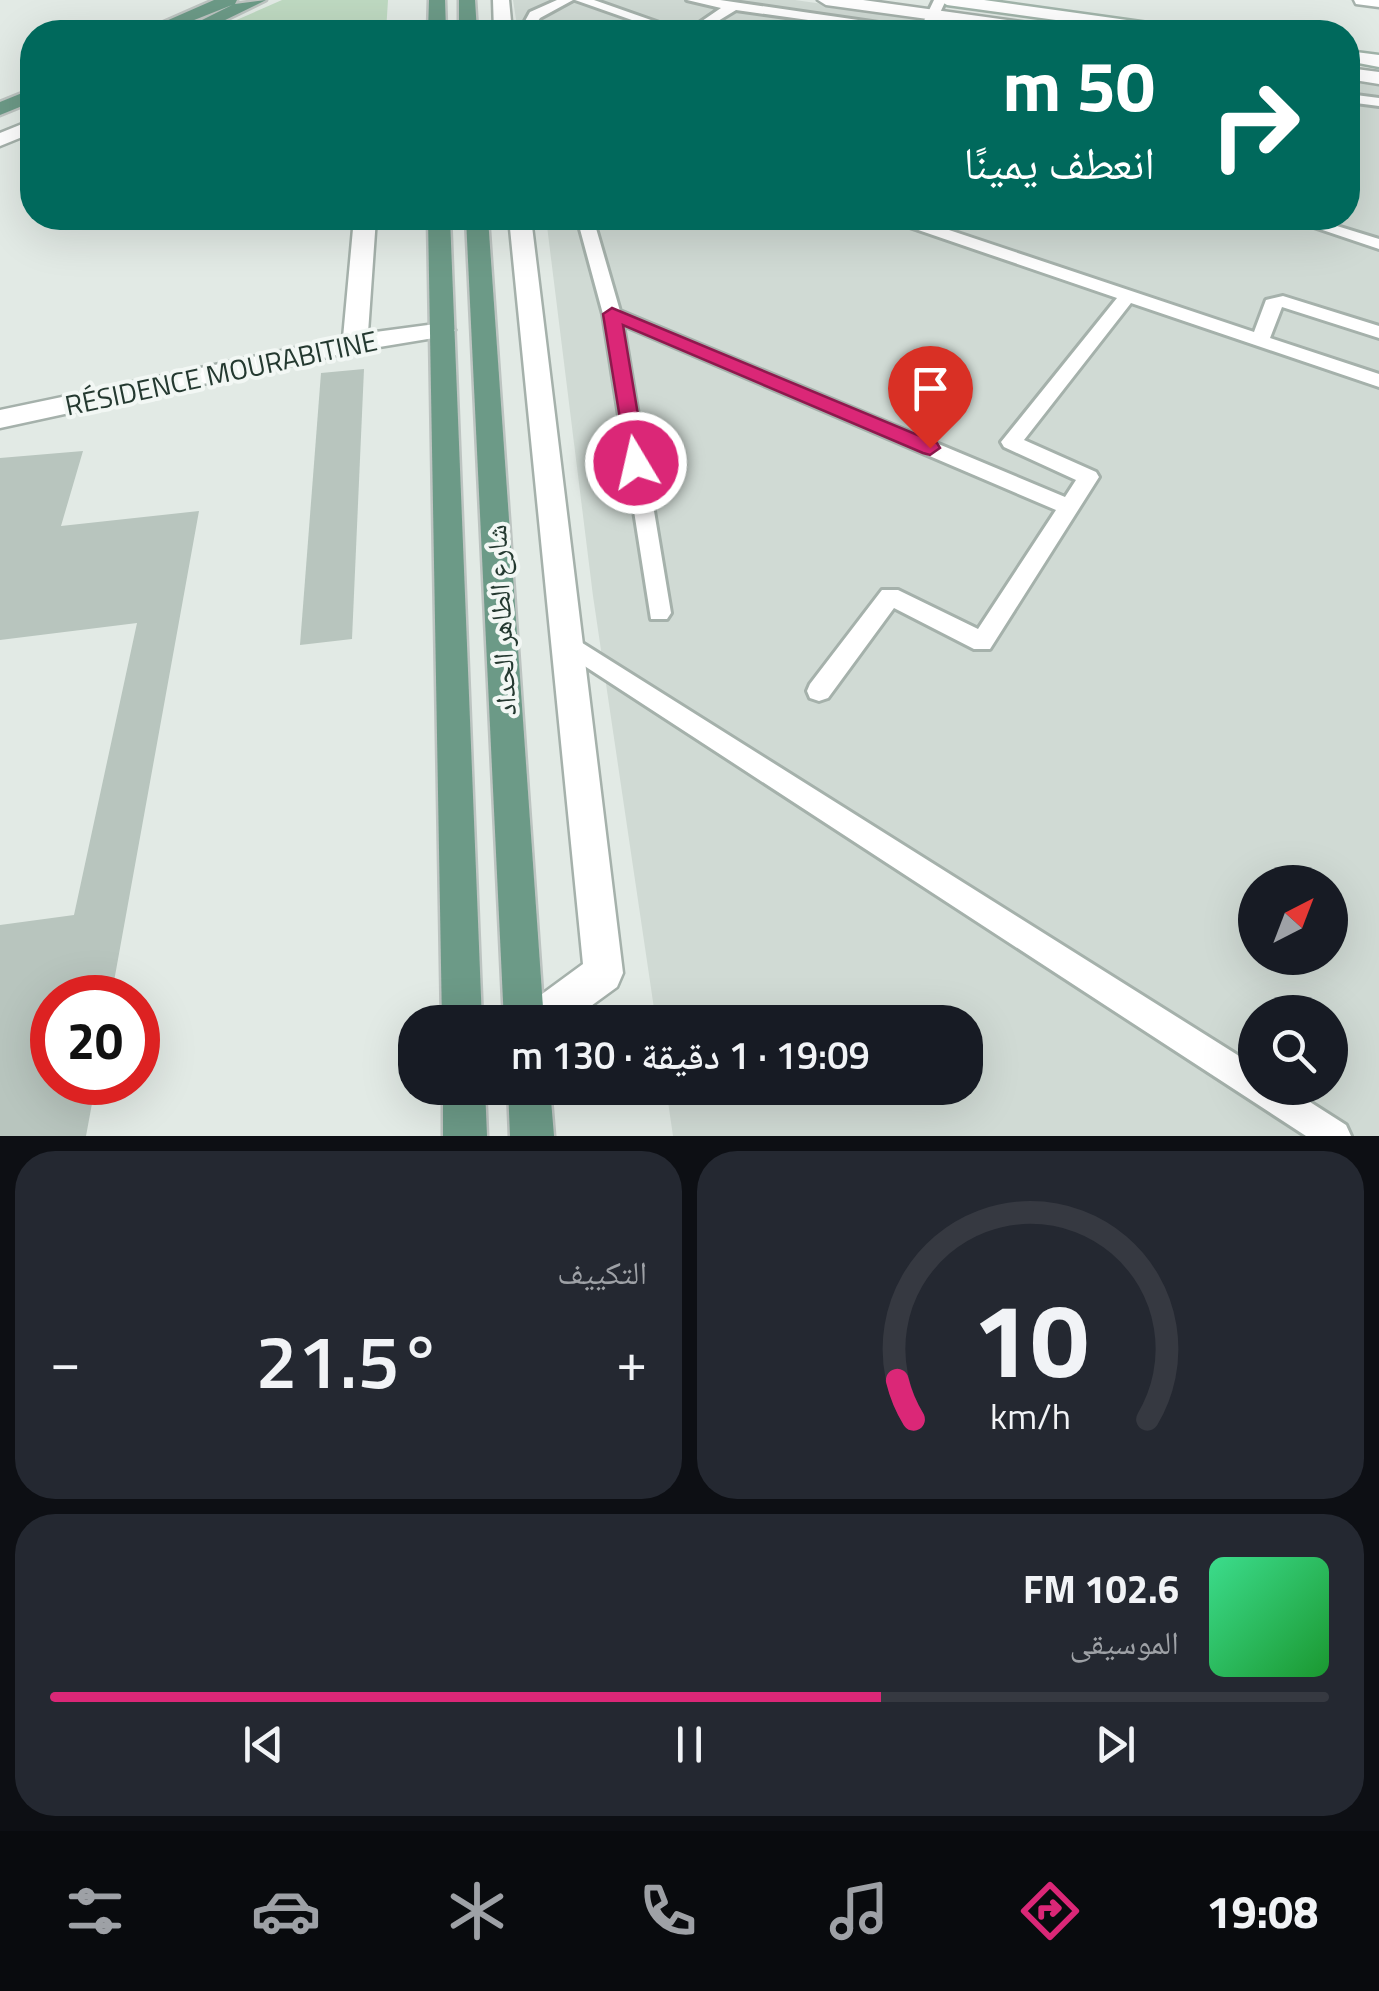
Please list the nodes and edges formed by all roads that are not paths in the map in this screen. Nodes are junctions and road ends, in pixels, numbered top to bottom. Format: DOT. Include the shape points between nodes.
graph roads {
  1 [pos="228,0"];
  2 [pos="258,0"];
  3 [pos="567,0"];
  4 [pos="581,0"];
  5 [pos="693,0"];
  6 [pos="826,0"];
  7 [pos="1362,0"];
  8 [pos="1379,2"];
  9 [pos="733,6"];
  10 [pos="933,16"];
  11 [pos="179,20"];
  12 [pos="210,20"];
  13 [pos="532,20"];
  14 [pos="642,20"];
  15 [pos="711,20"];
  16 [pos="964,20"];
  17 [pos="994,20"];
  18 [pos="365,230"];
  19 [pos="439,230"];
  20 [pos="479,230"];
  21 [pos="521,230"];
  22 [pos="588,230"];
  23 [pos="933,230"];
  24 [pos="1333,230"];
  25 [pos="1379,244"];
  26 [pos="1126,296"];
  27 [pos="612,314"];
  28 [pos="443,330"];
  29 [pos="1379,332"];
  30 [pos="1260,341"];
  31 [pos="355,343"];
  32 [pos="1379,381"];
  33 [pos="0,419"];
  34 [pos="1071,508"];
  35 [pos="659,613"];
  36 [pos="568,643"];
  37 [pos="818,691"];
  38 [pos="462,1005"];
  39 [pos="523,1005"];
  40 [pos="560,1005"];
  41 [pos="1238,1073"];
  42 [pos="464,1105"];
  43 [pos="529,1105"];
  44 [pos="1288,1105"];
  45 [pos="465,1136"];
  46 [pos="532,1136"];
  47 [pos="1336,1136"];
  1 -- 11 [label="main road"];
  2 -- 12 [label="main road"];
  3 -- 13 [label="lane"];
  4 -- 14 [label="lane"];
  5 -- 9 [label="lane"];
  6 -- 10 [label="street"];
  7 -- 8 [label="street"];
  9 -- 10 [label="lane"];
  9 -- 15 [label="lane"];
  10 -- 16 [label="street"];
  10 -- 17 [label="street"];
  18 -- 31 [label="street"];
  19 -- 28 [label="main road, شارع الطاهر الحداد"];
  20 -- 39 [label="main road, شارع الطاهر الحداد"];
  21 -- 36 [label="street"];
  22 -- 27 [label="lane"];
  23 -- 26 [label="lane"];
  24 -- 25 [label="lane"];
  26 -- 30 [label="lane"];
  26 -- 34 [label="lane" via="1010,442 1089,477"];
  27 -- 34 [label="lane"];
  27 -- 35 [label="lane"];
  28 -- 31 [label="street, RÉSIDENCE MOURABITINE"];
  28 -- 38 [label="main road, شارع الطاهر الحداد"];
  29 -- 30 [label="lane" via="1284,301 1272,304"];
  30 -- 32 [label="lane"];
  31 -- 33 [label="street, RÉSIDENCE MOURABITINE"];
  34 -- 37 [label="lane" via="982,642 890,596"];
  36 -- 40 [label="street" via="603,973"];
  36 -- 41 [label="lane"];
  42 -- 45 [label="main road"];
  43 -- 46 [label="main road"];
  44 -- 47 [label="lane"];
}
